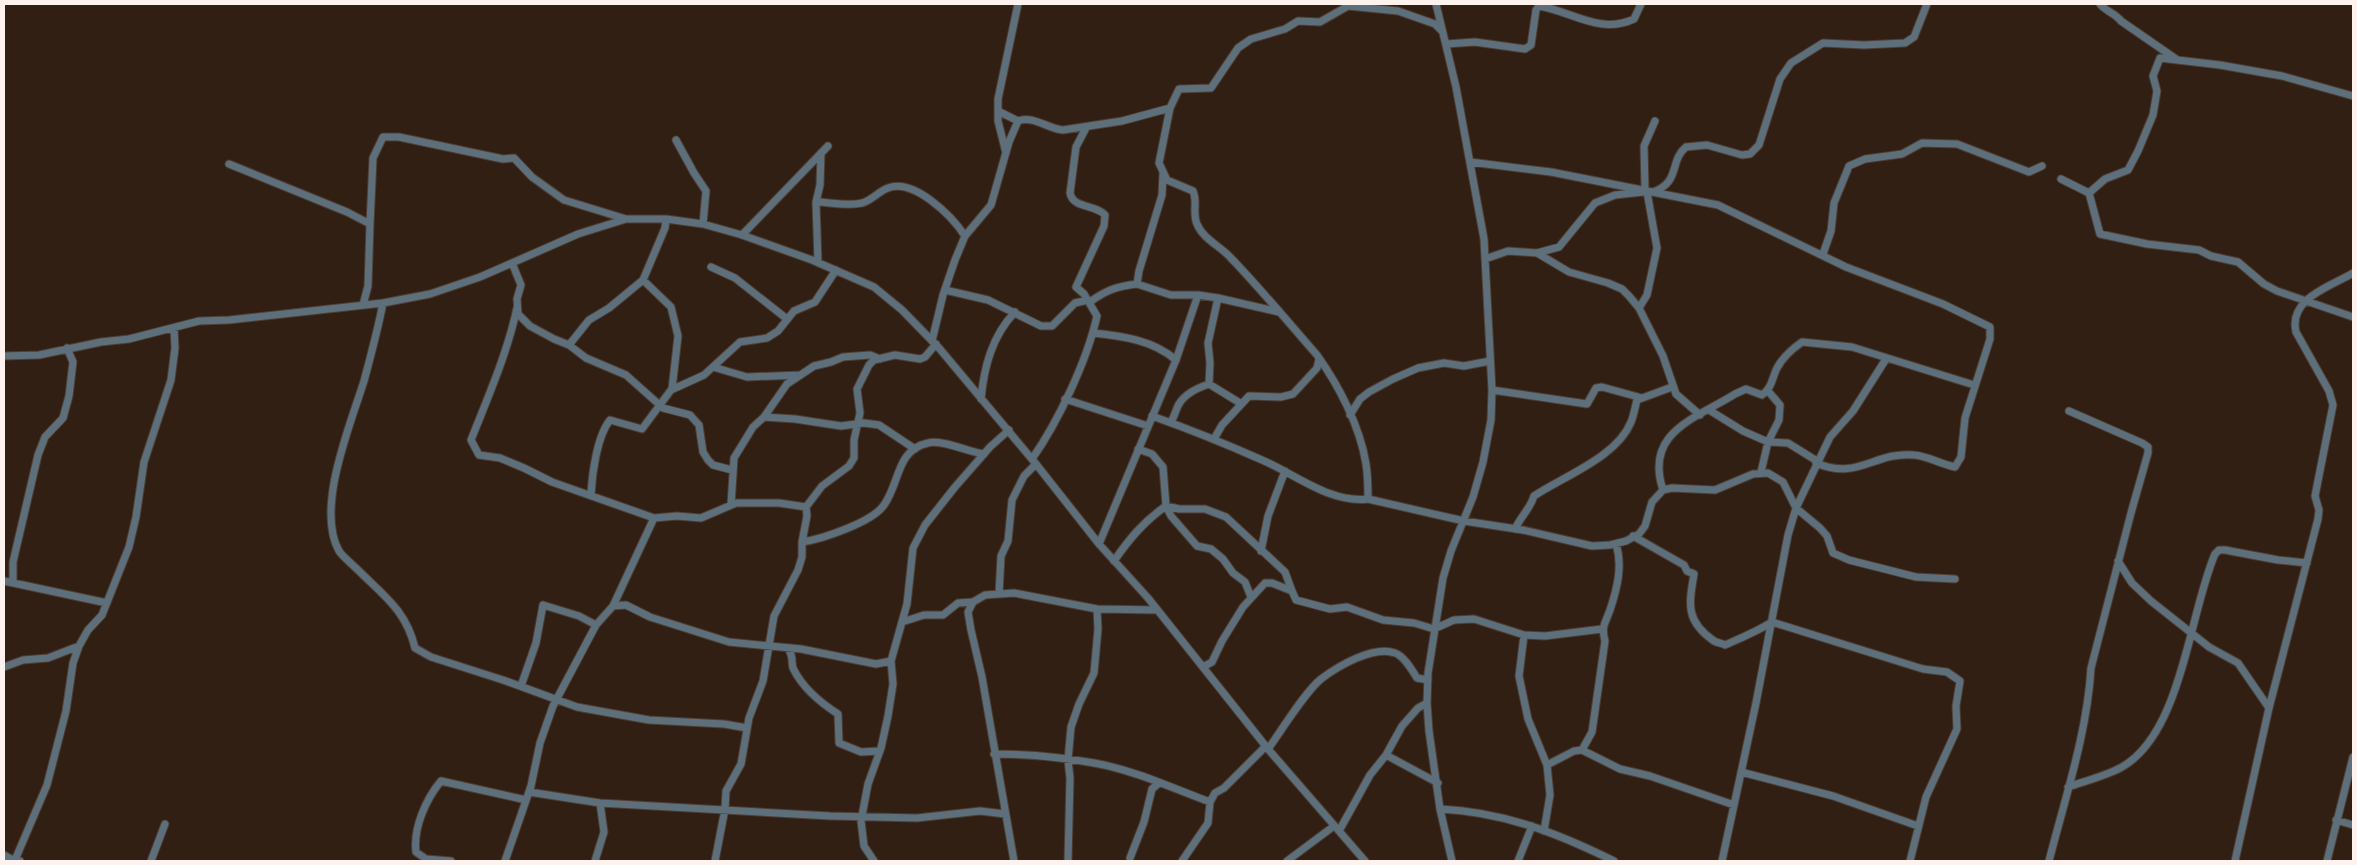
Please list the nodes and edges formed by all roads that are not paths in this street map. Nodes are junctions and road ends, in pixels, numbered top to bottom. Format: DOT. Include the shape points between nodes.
graph roads {
  1 [pos="1018,4"];
  2 [pos="1436,4"];
  3 [pos="1641,4"];
  4 [pos="1927,4"];
  5 [pos="2100,4"];
  6 [pos="1442,31"];
  7 [pos="1446,44"];
  8 [pos="2178,60"];
  9 [pos="2353,96"];
  10 [pos="1170,108"];
  11 [pos="998,111"];
  12 [pos="1018,121"];
  13 [pos="1655,121"];
  14 [pos="1086,128"];
  15 [pos="676,140"];
  16 [pos="828,146"];
  17 [pos="820,153"];
  18 [pos="1006,154"];
  19 [pos="1470,162"];
  20 [pos="229,164"];
  21 [pos="2042,166"];
  22 [pos="1162,168"];
  23 [pos="2061,179"];
  24 [pos="1646,191"];
  25 [pos="1655,191"];
  26 [pos="2089,193"];
  27 [pos="816,202"];
  28 [pos="626,219"];
  29 [pos="666,219"];
  30 [pos="370,224"];
  31 [pos="703,224"];
  32 [pos="742,234"];
  33 [pos="965,236"];
  34 [pos="1537,252"];
  35 [pos="1823,254"];
  36 [pos="1485,258"];
  37 [pos="818,262"];
  38 [pos="512,263"];
  39 [pos="711,267"];
  40 [pos="836,270"];
  41 [pos="2353,273"];
  42 [pos="643,280"];
  43 [pos="1137,284"];
  44 [pos="945,290"];
  45 [pos="1198,295"];
  46 [pos="1218,298"];
  47 [pos="1089,301"];
  48 [pos="2306,301"];
  49 [pos="384,303"];
  50 [pos="363,305"];
  51 [pos="517,308"];
  52 [pos="1640,308"];
  53 [pos="1015,312"];
  54 [pos="1280,312"];
  55 [pos="2353,318"];
  56 [pos="788,319"];
  57 [pos="174,328"];
  58 [pos="1093,333"];
  59 [pos="934,343"];
  60 [pos="569,345"];
  61 [pos="67,348"];
  62 [pos="4,356"];
  63 [pos="880,358"];
  64 [pos="1319,359"];
  65 [pos="1886,359"];
  66 [pos="1176,360"];
  67 [pos="1490,361"];
  68 [pos="713,367"];
  69 [pos="800,375"];
  70 [pos="1208,384"];
  71 [pos="1974,385"];
  72 [pos="1672,387"];
  73 [pos="672,389"];
  74 [pos="1492,390"];
  75 [pos="1768,391"];
  76 [pos="1642,398"];
  77 [pos="982,399"];
  78 [pos="1065,399"];
  79 [pos="659,404"];
  80 [pos="1240,404"];
  81 [pos="1709,410"];
  82 [pos="2069,411"];
  83 [pos="1700,415"];
  84 [pos="1152,416"];
  85 [pos="1350,416"];
  86 [pos="764,417"];
  87 [pos="1171,422"];
  88 [pos="858,424"];
  89 [pos="1148,426"];
  90 [pos="1009,430"];
  91 [pos="1214,439"];
  92 [pos="1768,442"];
  93 [pos="1138,448"];
  94 [pos="915,449"];
  95 [pos="984,454"];
  96 [pos="1034,462"];
  97 [pos="1816,462"];
  98 [pos="732,470"];
  99 [pos="1285,471"];
  100 [pos="1761,472"];
  101 [pos="1663,490"];
  102 [pos="591,495"];
  103 [pos="1368,499"];
  104 [pos="731,505"];
  105 [pos="1166,506"];
  106 [pos="806,508"];
  107 [pos="1796,508"];
  108 [pos="654,518"];
  109 [pos="1464,521"];
  110 [pos="1516,529"];
  111 [pos="1633,536"];
  112 [pos="802,542"];
  113 [pos="1099,544"];
  114 [pos="1616,544"];
  115 [pos="1261,551"];
  116 [pos="1114,561"];
  117 [pos="2118,561"];
  118 [pos="2306,563"];
  119 [pos="1956,579"];
  120 [pos="4,581"];
  121 [pos="13,582"];
  122 [pos="1292,591"];
  123 [pos="999,594"];
  124 [pos="1251,597"];
  125 [pos="973,602"];
  126 [pos="107,603"];
  127 [pos="613,606"];
  128 [pos="1097,609"];
  129 [pos="1157,610"];
  130 [pos="902,622"];
  131 [pos="1772,622"];
  132 [pos="596,625"];
  133 [pos="1434,629"];
  134 [pos="1602,629"];
  135 [pos="2191,632"];
  136 [pos="1524,635"];
  137 [pos="79,646"];
  138 [pos="768,647"];
  139 [pos="788,648"];
  140 [pos="891,661"];
  141 [pos="4,667"];
  142 [pos="1203,667"];
  143 [pos="1428,680"];
  144 [pos="522,686"];
  145 [pos="556,698"];
  146 [pos="1427,703"];
  147 [pos="2269,708"];
  148 [pos="747,728"];
  149 [pos="1267,748"];
  150 [pos="1582,750"];
  151 [pos="880,751"];
  152 [pos="994,754"];
  153 [pos="1386,755"];
  154 [pos="2353,757"];
  155 [pos="1068,760"];
  156 [pos="1547,765"];
  157 [pos="1741,772"];
  158 [pos="1159,783"];
  159 [pos="1438,783"];
  160 [pos="2068,787"];
  161 [pos="527,796"];
  162 [pos="1210,802"];
  163 [pos="600,803"];
  164 [pos="1734,805"];
  165 [pos="1440,808"];
  166 [pos="725,809"];
  167 [pos="1005,814"];
  168 [pos="862,815"];
  169 [pos="2336,820"];
  170 [pos="165,824"];
  171 [pos="2353,824"];
  172 [pos="1532,826"];
  173 [pos="1918,826"];
  174 [pos="1336,828"];
  175 [pos="1544,831"];
  176 [pos="4,855"];
  177 [pos="1132,860"];
  178 [pos="17,861"];
  179 [pos="151,861"];
  180 [pos="451,861"];
  181 [pos="505,861"];
  182 [pos="595,861"];
  183 [pos="715,861"];
  184 [pos="874,861"];
  185 [pos="1014,861"];
  186 [pos="1068,861"];
  187 [pos="1182,861"];
  188 [pos="1287,861"];
  189 [pos="1365,861"];
  190 [pos="1452,861"];
  191 [pos="1518,861"];
  192 [pos="1614,861"];
  193 [pos="1722,861"];
  194 [pos="1910,861"];
  195 [pos="2049,861"];
  196 [pos="2235,861"];
  197 [pos="2327,861"];
  1 -- 11 [label="street"];
  2 -- 6 [label="street"];
  3 -- 7 [label="street" via="1634,19 1613,24 1583,21 1539,6 1531,45 1525,49 1475,42"];
  4 -- 25 [label="street" via="1914,37 1905,43 1823,43 1791,63 1780,79 1759,145 1750,154 1742,155 1707,145 1686,147 1679,154 1670,181"];
  5 -- 8 [label="street"];
  6 -- 7 [label="street"];
  6 -- 10 [label="street" via="1435,24 1398,11 1348,6 1320,22 1298,21 1285,29 1251,39 1238,48 1211,88 1179,88"];
  7 -- 19 [label="street"];
  8 -- 9 [label="street" via="2282,76"];
  8 -- 26 [label="street" via="2160,58 2153,76 2157,90 2153,115 2128,170 2105,179"];
  10 -- 14 [label="street"];
  10 -- 22 [label="street" via="1159,151"];
  11 -- 12 [label="street"];
  11 -- 18 [label="street"];
  12 -- 14 [label="street" via="1030,119 1054,129"];
  12 -- 18 [label="street"];
  13 -- 24 [label="street" via="1644,146"];
  14 -- 47 [label="street" via="1076,147 1071,197 1078,204 1102,212 1105,219 1076,287"];
  15 -- 31 [label="street" via="706,191"];
  16 -- 17 [label="street"];
  17 -- 27 [label="street" via="822,172"];
  17 -- 32 [label="street"];
  18 -- 33 [label="street" via="991,205"];
  19 -- 24 [label="street" via="1551,172"];
  19 -- 36 [label="street"];
  20 -- 30 [label="street"];
  21 -- 35 [label="street" via="2029,172 1958,144 1922,143 1902,154 1865,159 1849,166 1834,203 1832,231"];
  22 -- 43 [label="street" via="1162,195"];
  22 -- 54 [label="street" via="1167,180 1193,191 1197,225 1206,237 1229,255"];
  23 -- 26 [label="street"];
  24 -- 25 [label="street"];
  24 -- 34 [label="street" via="1600,200 1587,211 1559,247"];
  24 -- 52 [label="street" via="1657,248 1647,295"];
  25 -- 35 [label="street" via="1718,205"];
  26 -- 48 [label="street" via="2100,234 2199,250 2238,262 2264,284"];
  27 -- 33 [label="street" via="863,203 887,188 900,185 927,198 954,218"];
  27 -- 37 [label="street"];
  28 -- 29 [label="street"];
  28 -- 30 [label="street" via="564,200 532,178 514,158 503,159 399,137 383,138 373,158"];
  28 -- 38 [label="street" via="578,234"];
  29 -- 31 [label="street"];
  29 -- 42 [label="street"];
  30 -- 50 [label="street" via="368,286"];
  31 -- 32 [label="street"];
  32 -- 37 [label="street"];
  33 -- 44 [label="street"];
  34 -- 36 [label="street" via="1508,251"];
  34 -- 52 [label="street" via="1569,272 1622,289"];
  35 -- 71 [label="street" via="1846,267 1943,304 1990,328 1990,339"];
  36 -- 67 [label="street"];
  37 -- 40 [label="street"];
  38 -- 49 [label="street" via="442,290"];
  38 -- 51 [label="street" via="521,285"];
  39 -- 56 [label="street" via="735,278"];
  40 -- 56 [label="street" via="816,302 794,311"];
  40 -- 59 [label="street" via="874,287"];
  41 -- 48 [label="street" via="2329,284"];
  42 -- 60 [label="street" via="589,320"];
  42 -- 73 [label="street" via="671,307 678,336"];
  43 -- 45 [label="street" via="1172,295"];
  43 -- 47 [label="street" via="1106,290"];
  44 -- 53 [label="street" via="988,300"];
  44 -- 59 [label="street"];
  45 -- 46 [label="street"];
  45 -- 66 [label="street"];
  46 -- 54 [label="street"];
  46 -- 70 [label="street" via="1208,343"];
  47 -- 53 [label="street" via="1075,303 1052,326 1041,326"];
  47 -- 58 [label="street" via="1097,316"];
  48 -- 55 [label="street"];
  48 -- 118 [label="street" via="2297,314 2296,332 2329,391 2333,405 2314,496 2320,510"];
  49 -- 50 [label="street"];
  49 -- 144 [label="street" via="335,477 332,512 340,551 404,616 415,648 431,657"];
  50 -- 57 [label="street" via="199,321"];
  51 -- 60 [label="street" via="518,314 530,326"];
  51 -- 102 [label="street" via="501,366 471,440 479,454 500,458 552,482"];
  52 -- 72 [label="street" via="1663,356"];
  53 -- 77 [label="street" via="1002,326 994,342 983,379"];
  54 -- 64 [label="street"];
  56 -- 68 [label="street" via="767,338 740,342"];
  57 -- 61 [label="street" via="130,339"];
  57 -- 126 [label="street" via="171,380 144,462 129,547"];
  58 -- 66 [label="street" via="1154,345"];
  58 -- 78 [label="street"];
  59 -- 63 [label="street" via="920,359 895,355"];
  59 -- 77 [label="street"];
  60 -- 79 [label="street" via="586,358 626,375"];
  61 -- 62 [label="street" via="39,355"];
  61 -- 121 [label="street" via="73,362 69,396 63,418 45,437 38,455 14,562"];
  63 -- 69 [label="street" via="870,355 843,357 814,366"];
  63 -- 88 [label="street" via="865,370 857,390"];
  64 -- 80 [label="street" via="1317,368 1293,394 1249,396"];
  64 -- 85 [label="street"];
  65 -- 71 [label="street"];
  65 -- 75 [label="street" via="1852,347 1802,342 1778,366"];
  65 -- 97 [label="street"];
  66 -- 84 [label="street"];
  67 -- 74 [label="street"];
  67 -- 85 [label="street" via="1418,368 1369,392 1360,399"];
  68 -- 69 [label="street" via="747,377"];
  68 -- 73 [label="street" via="704,375"];
  69 -- 86 [label="street" via="787,384"];
  70 -- 80 [label="street"];
  70 -- 87 [label="street" via="1193,390 1177,406"];
  71 -- 97 [label="street" via="1965,418 1961,457 1955,467 1914,454 1890,456 1848,470 1832,470"];
  72 -- 76 [label="street"];
  72 -- 83 [label="street" via="1682,401"];
  73 -- 79 [label="street"];
  74 -- 76 [label="street" via="1587,404 1596,388 1602,387"];
  74 -- 109 [label="street" via="1483,462"];
  75 -- 81 [label="street" via="1762,394 1746,388"];
  75 -- 92 [label="street" via="1780,405 1779,420"];
  76 -- 110 [label="street" via="1637,400 1631,422 1623,435 1595,462 1534,496"];
  77 -- 90 [label="street"];
  78 -- 89 [label="street"];
  78 -- 96 [label="street"];
  79 -- 98 [label="street" via="690,415 699,425 703,452 708,460 713,466"];
  79 -- 102 [label="street" via="642,429 610,420 603,428"];
  80 -- 91 [label="street" via="1222,424"];
  81 -- 83 [label="street"];
  81 -- 92 [label="street"];
  82 -- 117 [label="street" via="2148,447 2148,462"];
  83 -- 101 [label="street" via="1676,429 1665,441 1658,471"];
  84 -- 87 [label="street"];
  84 -- 89 [label="street"];
  85 -- 103 [label="street" via="1361,442"];
  86 -- 88 [label="street" via="841,426"];
  86 -- 98 [label="street" via="744,441 734,458"];
  87 -- 91 [label="street"];
  88 -- 94 [label="street" via="879,425"];
  88 -- 106 [label="street" via="852,453 854,458 849,466 822,486"];
  89 -- 93 [label="street"];
  90 -- 95 [label="street"];
  90 -- 96 [label="street"];
  91 -- 99 [label="street"];
  92 -- 97 [label="street" via="1788,443"];
  92 -- 100 [label="street"];
  93 -- 105 [label="street" via="1152,454 1163,467"];
  93 -- 113 [label="street"];
  94 -- 95 [label="street" via="929,442"];
  94 -- 112 [label="street" via="906,455 884,506 873,517 819,539"];
  95 -- 130 [label="street" via="925,525 913,548"];
  96 -- 113 [label="street"];
  96 -- 123 [label="street" via="1012,500 1008,541 1001,556"];
  97 -- 107 [label="street"];
  98 -- 104 [label="street"];
  99 -- 103 [label="street" via="1342,497"];
  99 -- 115 [label="street" via="1268,516"];
  100 -- 101 [label="street" via="1715,490"];
  100 -- 107 [label="street" via="1773,474 1783,482"];
  101 -- 111 [label="street" via="1652,502 1643,530"];
  102 -- 108 [label="street" via="611,505"];
  103 -- 109 [label="street"];
  104 -- 106 [label="street" via="779,503"];
  104 -- 108 [label="street" via="701,518"];
  105 -- 115 [label="street" via="1205,509 1226,517"];
  105 -- 116 [label="street" via="1147,519"];
  105 -- 124 [label="street" via="1197,546 1211,550 1223,559 1245,582"];
  106 -- 112 [label="street"];
  107 -- 119 [label="street" via="1820,528 1833,553 1916,577"];
  107 -- 131 [label="street"];
  108 -- 127 [label="street"];
  109 -- 110 [label="street"];
  109 -- 133 [label="street" via="1445,570"];
  110 -- 114 [label="street" via="1592,546"];
  111 -- 114 [label="street"];
  111 -- 131 [label="street" via="1694,574 1689,596 1693,619 1715,642 1725,645"];
  112 -- 138 [label="street" via="798,570 774,616"];
  113 -- 116 [label="street"];
  114 -- 134 [label="street" via="1621,564"];
  115 -- 122 [label="street" via="1286,572"];
  116 -- 129 [label="street"];
  117 -- 135 [label="street" via="2132,583"];
  117 -- 160 [label="street" via="2091,668"];
  118 -- 135 [label="street" via="2219,550 2210,565"];
  118 -- 147 [label="street"];
  120 -- 121 [label="street"];
  121 -- 126 [label="street"];
  122 -- 124 [label="street" via="1265,583"];
  122 -- 133 [label="street" via="1296,600 1306,604 1330,609 1347,607 1384,620"];
  123 -- 125 [label="street" via="985,595"];
  123 -- 128 [label="street" via="1014,593"];
  124 -- 142 [label="street" via="1212,662"];
  125 -- 130 [label="street" via="958,603 943,615 924,614"];
  125 -- 152 [label="street" via="968,612 970,630 982,678"];
  126 -- 137 [label="street"];
  127 -- 132 [label="street"];
  127 -- 138 [label="street" via="626,606 729,642"];
  128 -- 129 [label="street"];
  128 -- 155 [label="street" via="1094,673 1071,727"];
  129 -- 142 [label="street"];
  130 -- 140 [label="street"];
  131 -- 157 [label="street"];
  131 -- 173 [label="street" via="1924,669 1947,672 1960,682 1957,729 1926,797"];
  132 -- 144 [label="street" via="543,605 536,643"];
  132 -- 145 [label="street"];
  133 -- 136 [label="street" via="1454,620 1474,619"];
  133 -- 143 [label="street"];
  134 -- 136 [label="street" via="1545,636"];
  134 -- 150 [label="street" via="1605,641 1592,732"];
  135 -- 147 [label="street" via="2209,647 2238,663"];
  135 -- 160 [label="street" via="2170,704 2158,730 2122,768"];
  136 -- 156 [label="street" via="1519,676 1528,719"];
  137 -- 141 [label="street" via="48,658 23,660"];
  137 -- 178 [label="street" via="47,785"];
  138 -- 139 [label="street"];
  138 -- 148 [label="street" via="763,681"];
  139 -- 140 [label="street" via="876,664"];
  139 -- 151 [label="street" via="794,659 794,670 808,690 838,714 839,743 861,752"];
  140 -- 151 [label="street" via="893,684"];
  142 -- 149 [label="street"];
  143 -- 146 [label="street"];
  143 -- 149 [label="street" via="1417,678 1395,652 1369,652 1322,679"];
  144 -- 145 [label="street"];
  145 -- 148 [label="street" via="577,707 649,720"];
  145 -- 161 [label="street" via="540,742"];
  146 -- 153 [label="street" via="1409,717"];
  146 -- 159 [label="street"];
  147 -- 196 [label="street"];
  148 -- 166 [label="street" via="741,764 726,791"];
  149 -- 162 [label="street" via="1215,793"];
  149 -- 174 [label="street"];
  150 -- 156 [label="street"];
  150 -- 164 [label="street" via="1620,769"];
  151 -- 168 [label="street" via="868,784"];
  152 -- 155 [label="street" via="1027,754"];
  152 -- 167 [label="street"];
  153 -- 159 [label="street"];
  153 -- 174 [label="street"];
  154 -- 169 [label="street"];
  155 -- 158 [label="street" via="1094,763"];
  155 -- 186 [label="street"];
  156 -- 175 [label="street" via="1550,795"];
  157 -- 164 [label="street"];
  157 -- 173 [label="street" via="1833,796"];
  158 -- 162 [label="street"];
  158 -- 177 [label="street" via="1152,789"];
  159 -- 165 [label="street"];
  160 -- 195 [label="street"];
  161 -- 163 [label="street"];
  161 -- 180 [label="street" via="441,782 428,796 417,832 416,852 426,859"];
  161 -- 181 [label="street"];
  162 -- 187 [label="street" via="1208,823"];
  163 -- 166 [label="street"];
  163 -- 182 [label="street" via="604,832"];
  164 -- 193 [label="street"];
  165 -- 172 [label="street" via="1482,812"];
  165 -- 190 [label="street"];
  166 -- 168 [label="street"];
  166 -- 183 [label="street"];
  167 -- 168 [label="street" via="980,811 917,818"];
  167 -- 185 [label="street"];
  168 -- 184 [label="street" via="864,846"];
  169 -- 171 [label="street"];
  169 -- 197 [label="street"];
  170 -- 179 [label="street"];
  172 -- 175 [label="street"];
  172 -- 191 [label="street"];
  173 -- 194 [label="street"];
  174 -- 188 [label="street"];
  174 -- 189 [label="street"];
  175 -- 192 [label="street"];
  176 -- 178 [label="street"];
}
